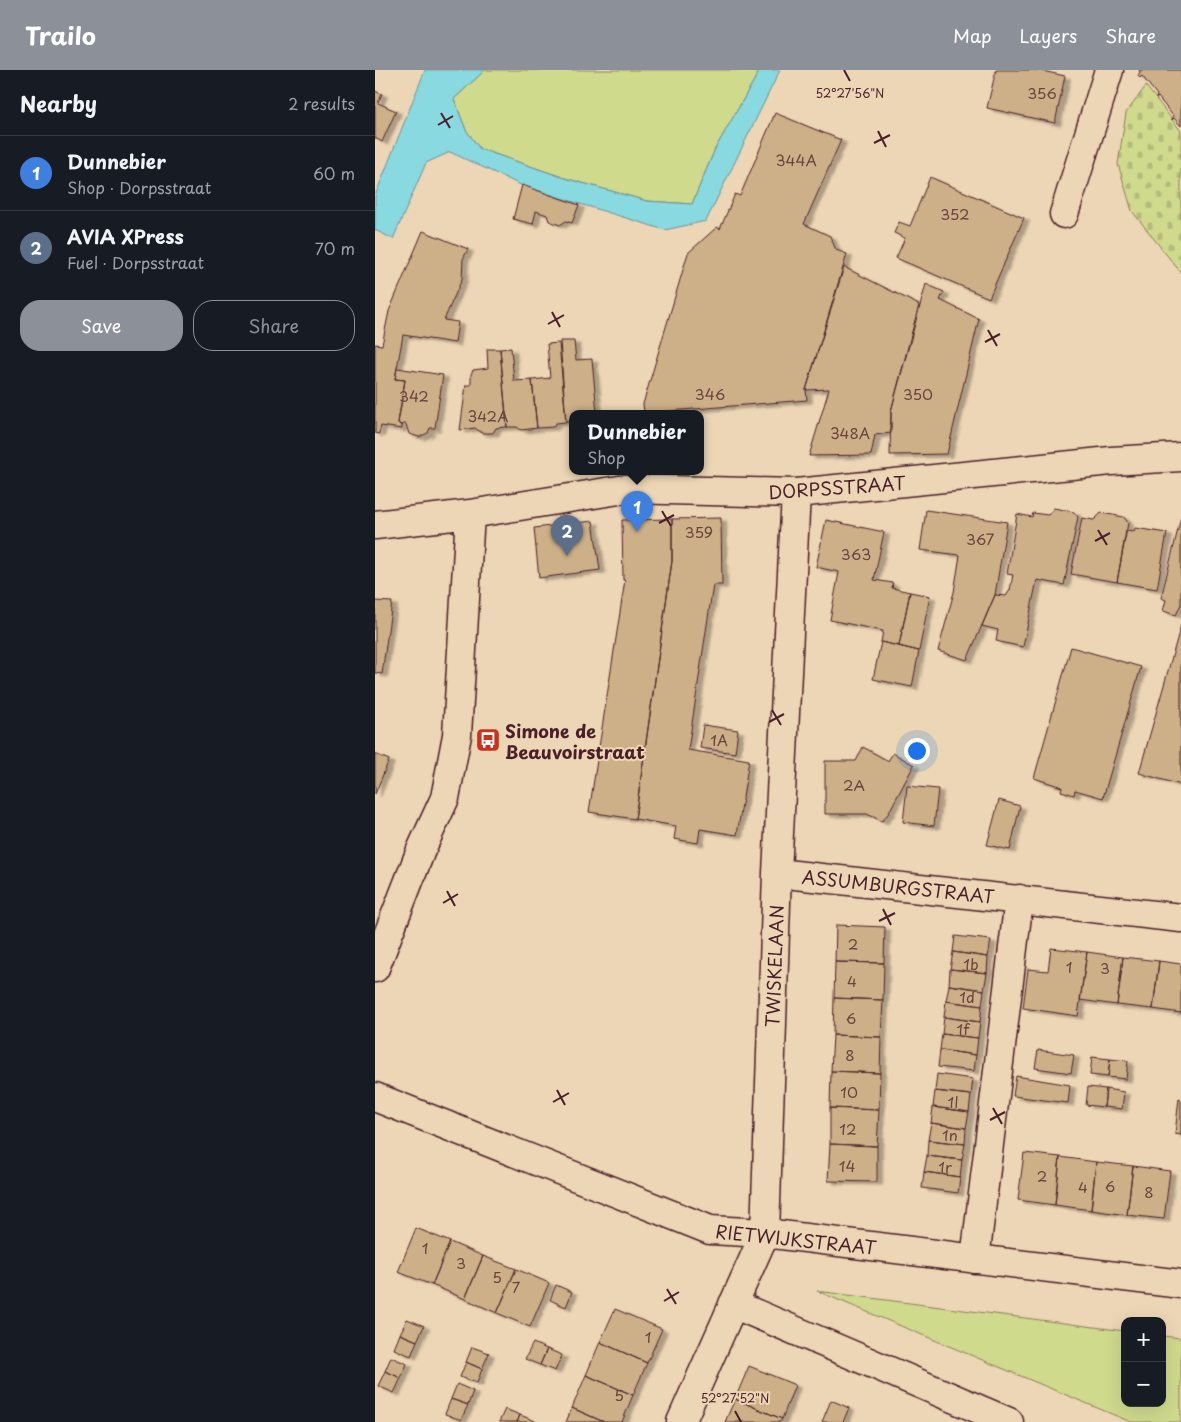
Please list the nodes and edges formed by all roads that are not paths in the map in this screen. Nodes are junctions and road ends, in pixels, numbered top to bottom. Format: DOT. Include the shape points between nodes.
graph roads {
  1 [pos="1109,70"];
  2 [pos="1065,214"];
  3 [pos="1181,456"];
  4 [pos="797,493"];
  5 [pos="470,514"];
  6 [pos="375,525"];
  7 [pos="777,872"];
  8 [pos="1019,899"];
  9 [pos="1181,918"];
  10 [pos="375,968"];
  11 [pos="375,1097"];
  12 [pos="765,1233"];
  13 [pos="975,1259"];
  14 [pos="1181,1284"];
  15 [pos="733,1304"];
  16 [pos="681,1422"];
  17 [pos="1009,1422"];
  1 -- 2 [label="street"];
  3 -- 4 [label="street, DORPSSTRAAT"];
  4 -- 5 [label="street, DORPSSTRAAT" via="625,489"];
  4 -- 7 [label="street, TWISKELAAN"];
  5 -- 6 [label="street, DORPSSTRAAT"];
  5 -- 10 [label="street" via="457,735 445,798"];
  7 -- 8 [label="street, ASSUMBURGSTRAAT"];
  7 -- 12 [label="street, TWISKELAAN"];
  8 -- 9 [label="street, ASSUMBURGSTRAAT"];
  8 -- 13 [label="street, ASSUMBURGSTRAAT"];
  11 -- 12 [label="street, RIETWIJKSTRAAT" via="710,1230"];
  12 -- 13 [label="street, RIETWIJKSTRAAT"];
  12 -- 15 [label="street, TWISKELAAN"];
  13 -- 14 [label="street, RIETWIJKSTRAAT"];
  15 -- 16 [label="street, TWISKELAAN"];
  15 -- 17 [label="street"];
}
